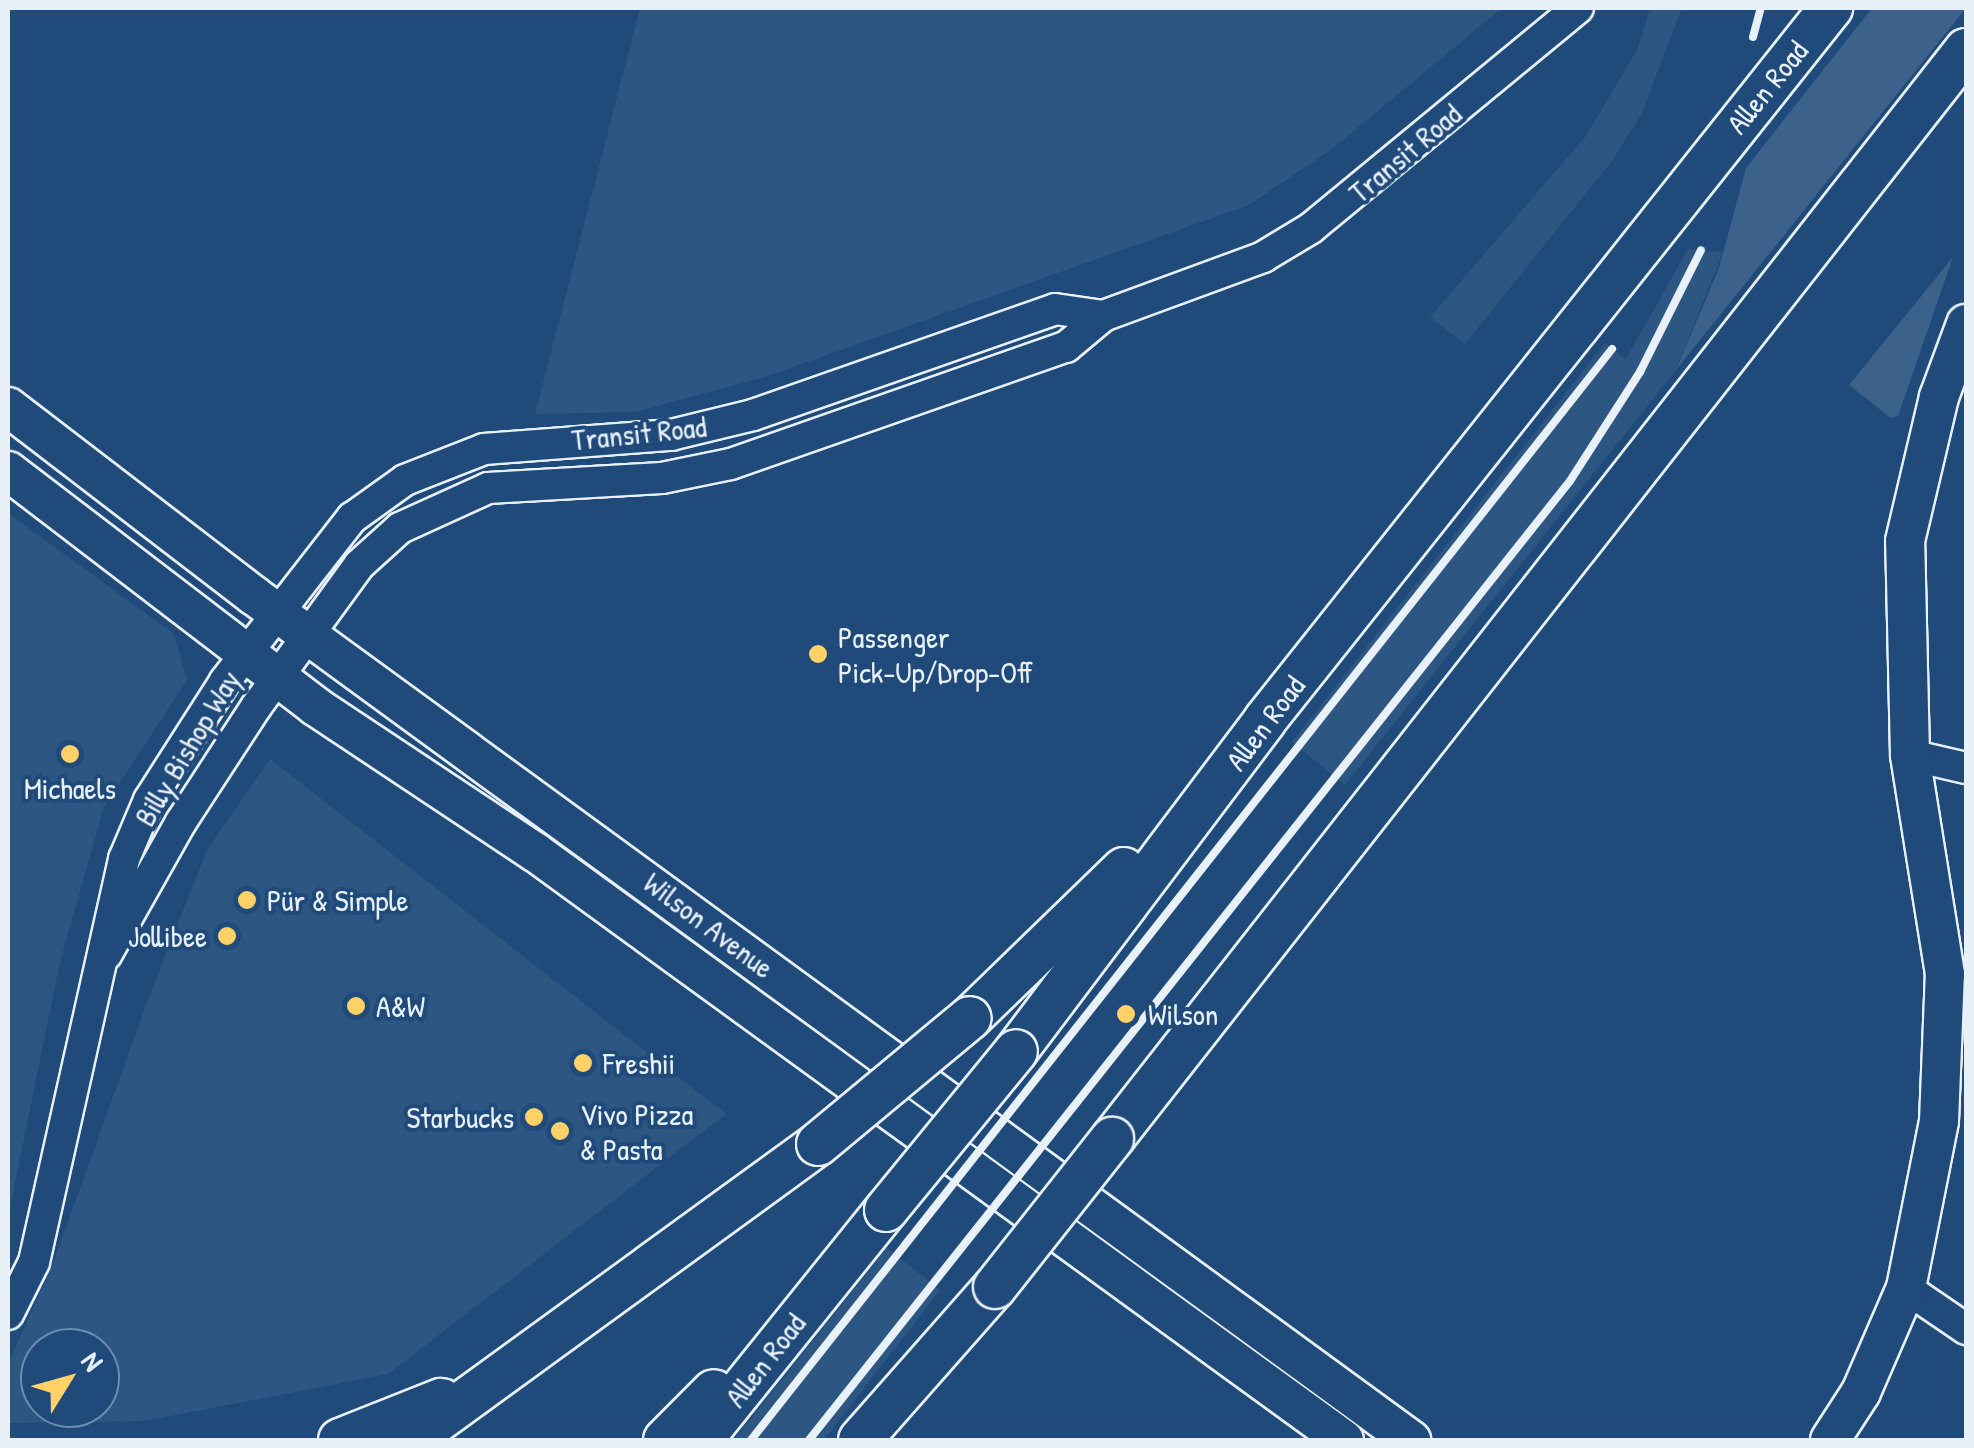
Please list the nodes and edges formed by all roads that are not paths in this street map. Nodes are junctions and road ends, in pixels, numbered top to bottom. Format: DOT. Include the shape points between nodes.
graph roads {
  1 [pos="1578,8"];
  2 [pos="1831,8"];
  3 [pos="1966,50"];
  4 [pos="1966,84"];
  5 [pos="1814,246"];
  6 [pos="1103,316"];
  7 [pos="1966,324"];
  8 [pos="8,407"];
  9 [pos="8,472"];
  10 [pos="277,610"];
  11 [pos="310,632"];
  12 [pos="246,652"];
  13 [pos="278,676"];
  14 [pos="1265,720"];
  15 [pos="1910,755"];
  16 [pos="1966,768"];
  17 [pos="106,955"];
  18 [pos="995,1287"];
  19 [pos="1906,1288"];
  20 [pos="820,1291"];
  21 [pos="8,1314"];
  22 [pos="1966,1329"];
  23 [pos="525,1354"];
  24 [pos="340,1440"];
  25 [pos="411,1440"];
  26 [pos="665,1440"];
  27 [pos="701,1440"];
  28 [pos="860,1440"];
  29 [pos="890,1440"];
  30 [pos="1344,1440"];
  31 [pos="1411,1440"];
  32 [pos="1830,1440"];
  1 -- 6 [label="street, Transit Road" via="1311,228 1246,264"];
  2 -- 14 [label="highway, Allen Road"];
  3 -- 5 [label="highway"];
  4 -- 5 [label="highway"];
  5 -- 18 [label="highway, bridge"];
  6 -- 10 [label="street, Transit Road" via="1055,309 690,431 520,443 444,461 352,518"];
  6 -- 11 [label="street, Transit Road" via="1066,347 741,461 662,478 488,488 450,500 380,544"];
  7 -- 15 [label="main road" via="1940,396 1905,541"];
  8 -- 10 [label="main road, Wilson Avenue"];
  9 -- 12 [label="main road, Wilson Avenue"];
  10 -- 11 [label="main road, Wilson Avenue"];
  10 -- 12 [label="street, Billy Bishop Way"];
  11 -- 13 [label="street, Billy Bishop Way"];
  11 -- 31 [label="main road, Wilson Avenue"];
  12 -- 13 [label="main road, Wilson Avenue"];
  12 -- 17 [label="street, Billy Bishop Way" via="149,800 124,859"];
  13 -- 17 [label="street, Billy Bishop Way" via="181,822"];
  13 -- 30 [label="main road, Wilson Avenue" via="535,852"];
  14 -- 20 [label="highway, Allen Road, bridge" via="1016,1050"];
  14 -- 23 [label="highway, bridge" via="1094,904 970,1018 818,1144"];
  15 -- 16 [label="street"];
  15 -- 19 [label="main road" via="1945,974 1938,1121"];
  17 -- 21 [label="street, Billy Bishop Way" via="34,1262"];
  18 -- 28 [label="highway"];
  18 -- 29 [label="highway"];
  19 -- 22 [label="street"];
  19 -- 32 [label="main road" via="1862,1392"];
  20 -- 26 [label="highway"];
  20 -- 27 [label="highway, Allen Road"];
  23 -- 24 [label="highway" via="431,1405"];
  23 -- 25 [label="highway"];
}
